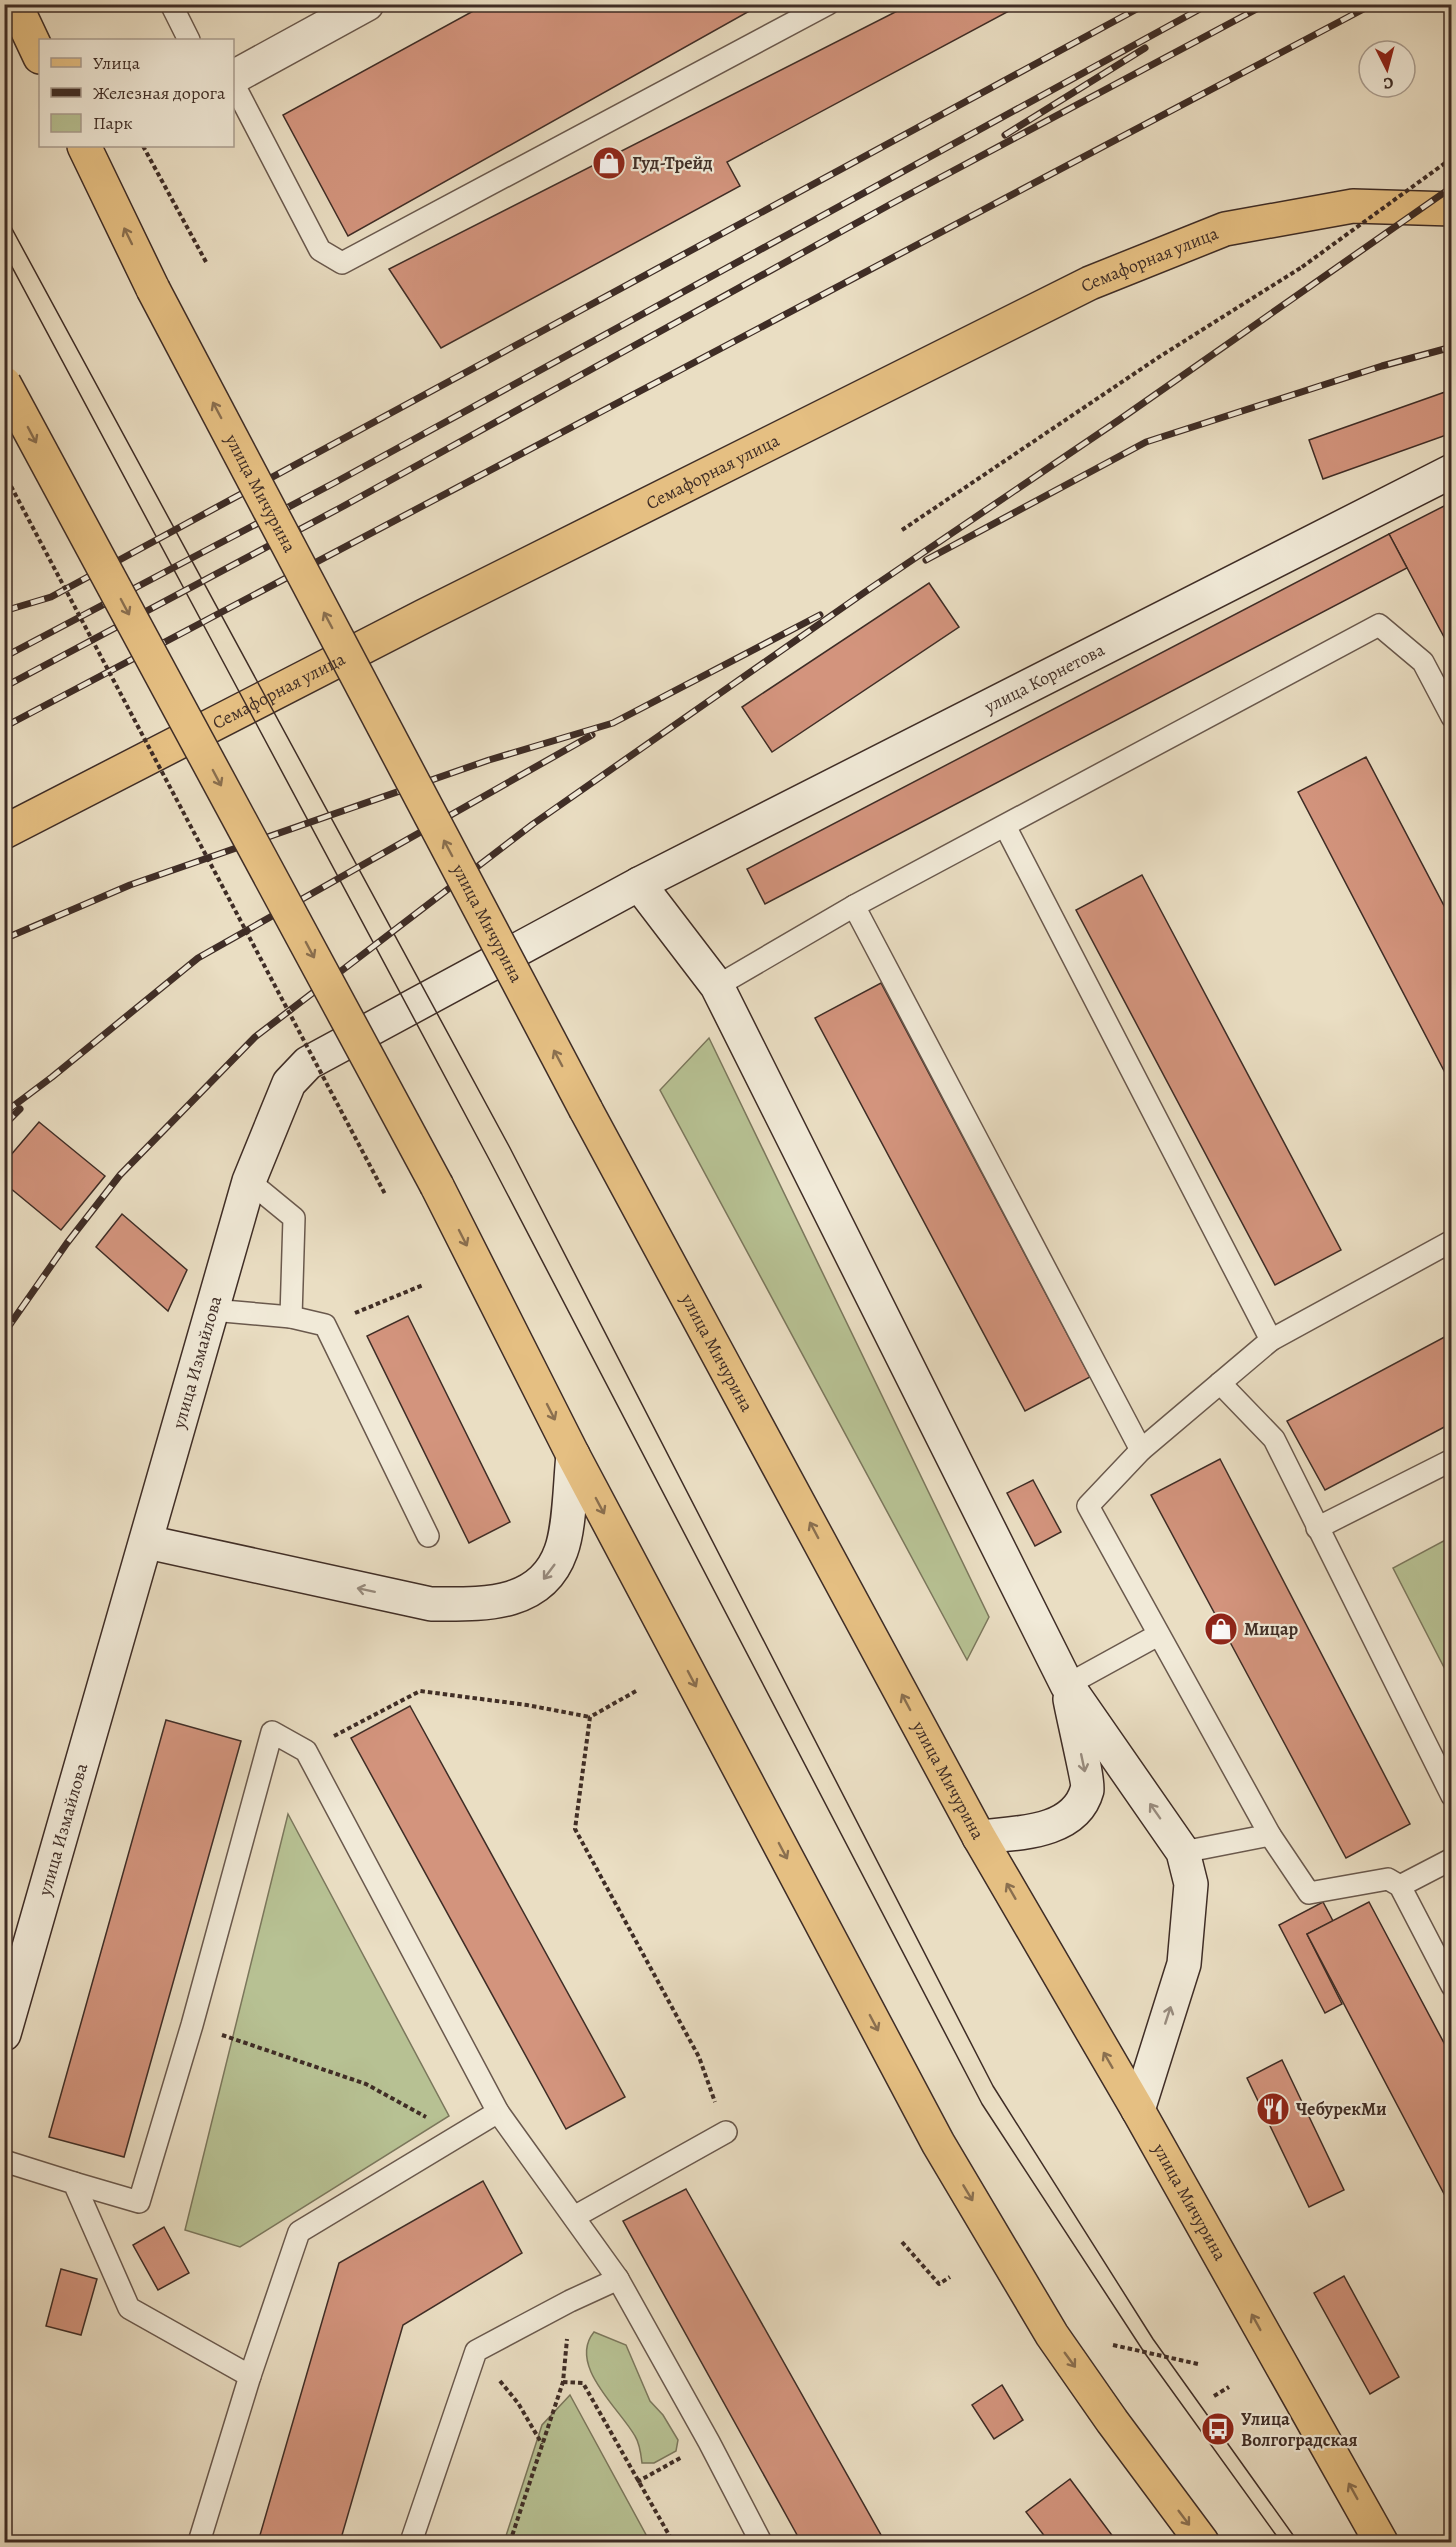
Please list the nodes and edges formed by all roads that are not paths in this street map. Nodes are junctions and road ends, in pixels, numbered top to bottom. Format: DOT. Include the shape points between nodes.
graph roads {
  1 [pos="15,4"];
  2 [pos="171,4"];
  3 [pos="367,4"];
  4 [pos="828,4"];
  5 [pos="188,39"];
  6 [pos="39,55"];
  7 [pos="234,79"];
  8 [pos="234,84"];
  9 [pos="84,147"];
  10 [pos="1452,209"];
  11 [pos="4,383"];
  12 [pos="1452,471"];
  13 [pos="1452,717"];
  14 [pos="1005,826"];
  15 [pos="4,832"];
  16 [pos="639,884"];
  17 [pos="854,906"];
  18 [pos="717,986"];
  19 [pos="249,1181"];
  20 [pos="1452,1240"];
  21 [pos="212,1310"];
  22 [pos="291,1317"];
  23 [pos="1271,1340"];
  24 [pos="1220,1383"];
  25 [pos="1142,1450"];
  26 [pos="573,1455"];
  27 [pos="1452,1460"];
  28 [pos="1317,1528"];
  29 [pos="428,1536"];
  30 [pos="147,1542"];
  31 [pos="1158,1635"];
  32 [pos="1067,1685"];
  33 [pos="1452,1796"];
  34 [pos="1270,1835"];
  35 [pos="980,1837"];
  36 [pos="1183,1852"];
  37 [pos="1452,1858"];
  38 [pos="1400,1886"];
  39 [pos="1452,1986"];
  40 [pos="4,2034"];
  41 [pos="1138,2110"];
  42 [pos="498,2112"];
  43 [pos="726,2132"];
  44 [pos="4,2161"];
  45 [pos="74,2183"];
  46 [pos="574,2217"];
  47 [pos="618,2279"];
  48 [pos="250,2376"];
  49 [pos="199,2542"];
  50 [pos="411,2542"];
  51 [pos="761,2542"];
  52 [pos="1202,2542"];
  53 [pos="1381,2542"];
  1 -- 6 [label="main road"];
  2 -- 5 [label="lane"];
  3 -- 7 [label="main road"];
  4 -- 8 [label="lane" via="342,262 320,250"];
  35 -- 9 [label="main road, улица Мичурина, one-way, bridge" via="586,1110 153,288"];
  10 -- 15 [label="main road, Семафорная улица" via="1353,206 1225,229 1090,283 424,616"];
  11 -- 26 [label="main road, one-way, bridge" via="437,1186"];
  12 -- 16 [label="main road, улица Корнетова"];
  13 -- 14 [label="lane" via="1423,662 1379,625"];
  14 -- 17 [label="lane"];
  14 -- 23 [label="lane"];
  16 -- 18 [label="main road"];
  16 -- 19 [label="main road, улица Измайлова" via="308,1063 289,1083"];
  17 -- 18 [label="lane"];
  17 -- 25 [label="lane"];
  18 -- 32 [label="main road"];
  19 -- 21 [label="main road, улица Измайлова"];
  19 -- 22 [label="lane" via="294,1218"];
  20 -- 23 [label="lane"];
  21 -- 22 [label="lane"];
  21 -- 30 [label="main road, улица Измайлова"];
  22 -- 29 [label="lane" via="326,1325"];
  23 -- 24 [label="lane"];
  24 -- 25 [label="lane"];
  24 -- 28 [label="lane" via="1274,1439"];
  25 -- 31 [label="lane" via="1088,1506"];
  26 -- 30 [label="main road, one-way" via="562,1550 551,1572 531,1591 501,1601 431,1604"];
  26 -- 52 [label="main road, one-way" via="938,2143 1052,2335"];
  27 -- 28 [label="lane"];
  28 -- 33 [label="lane"];
  30 -- 40 [label="main road, улица Измайлова"];
  31 -- 32 [label="lane"];
  31 -- 34 [label="lane"];
  32 -- 35 [label="main road, one-way" via="1088,1788 1075,1813 1037,1831"];
  36 -- 32 [label="main road, one-way"];
  34 -- 36 [label="lane"];
  34 -- 38 [label="lane" via="1309,1893 1388,1879"];
  41 -- 35 [label="main road, улица Мичурина, one-way"];
  41 -- 36 [label="main road, one-way" via="1184,1965 1191,1884"];
  37 -- 38 [label="lane"];
  38 -- 39 [label="lane"];
  53 -- 41 [label="main road, улица Мичурина, one-way"];
  42 -- 45 [label="lane" via="306,1751 272,1732 139,2202"];
  42 -- 46 [label="lane"];
  42 -- 48 [label="lane" via="299,2232"];
  43 -- 46 [label="lane"];
  44 -- 45 [label="lane"];
  45 -- 48 [label="lane" via="129,2308"];
  46 -- 47 [label="lane"];
  47 -- 50 [label="lane" via="476,2351"];
  47 -- 51 [label="lane"];
  48 -- 49 [label="lane"];
}
